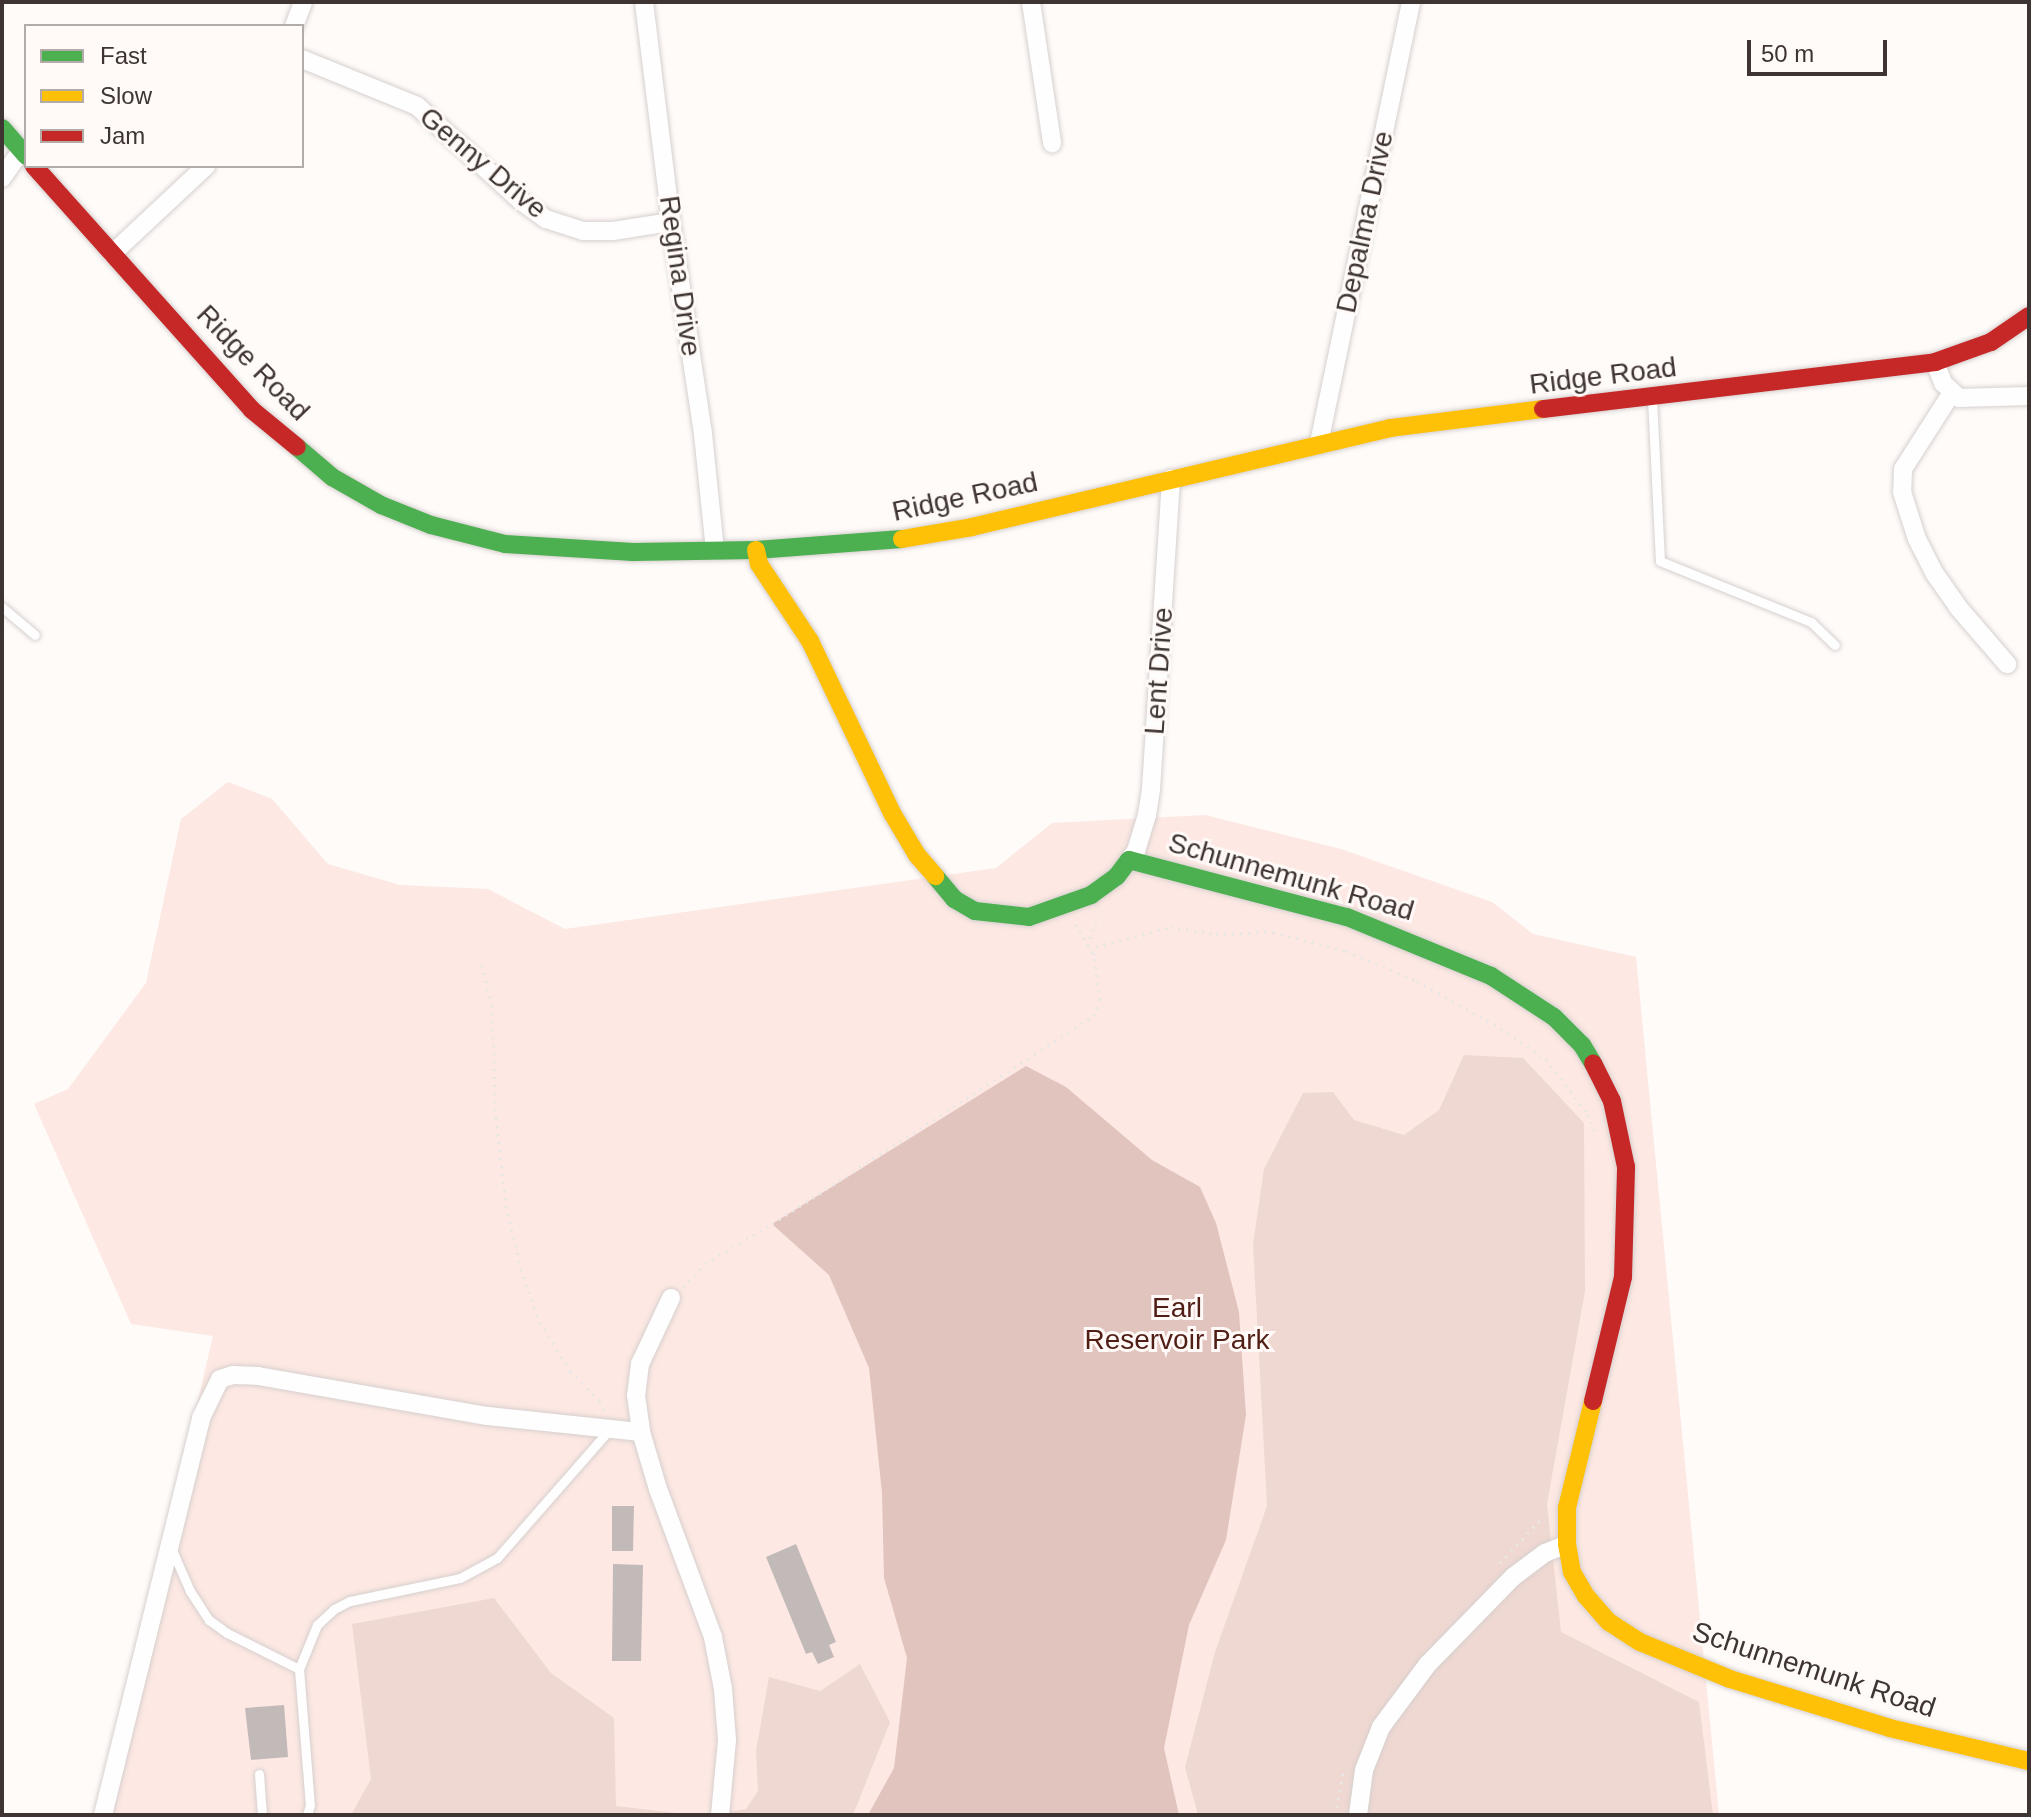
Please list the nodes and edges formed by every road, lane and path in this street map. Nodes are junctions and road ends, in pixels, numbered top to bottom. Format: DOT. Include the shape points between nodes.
graph roads {
  1 [pos="303,2"];
  2 [pos="644,2"];
  3 [pos="1031,2"];
  4 [pos="1411,2"];
  5 [pos="295,24"];
  6 [pos="304,60"];
  7 [pos="2,128"];
  8 [pos="1052,143"];
  9 [pos="24,154"];
  10 [pos="36,168"];
  11 [pos="204,168"];
  12 [pos="2,178"];
  13 [pos="671,222"];
  14 [pos="112,254"];
  15 [pos="2029,316"];
  16 [pos="1935,362"];
  17 [pos="1951,394"];
  18 [pos="2029,396"];
  19 [pos="1652,398"];
  20 [pos="1319,443"];
  21 [pos="1171,479"];
  22 [pos="715,550"];
  23 [pos="756,550"];
  24 [pos="2,607"];
  25 [pos="35,635"];
  26 [pos="1835,645"];
  27 [pos="2007,664"];
  28 [pos="1129,860"];
  29 [pos="1064,905"];
  30 [pos="1094,955"];
  31 [pos="481,965"];
  32 [pos="1599,1141"];
  33 [pos="671,1298"];
  34 [pos="610,1429"];
  35 [pos="641,1432"];
  36 [pos="1549,1511"];
  37 [pos="1567,1544"];
  38 [pos="171,1547"];
  39 [pos="1491,1572"];
  40 [pos="299,1669"];
  41 [pos="2029,1761"];
  42 [pos="1347,1763"];
  43 [pos="259,1774"];
  44 [pos="103,1815"];
  45 [pos="262,1815"];
  46 [pos="307,1815"];
  47 [pos="720,1815"];
  48 [pos="1335,1815"];
  49 [pos="1358,1815"];
  1 -- 5 [label="street"];
  2 -- 13 [label="street, Regina Drive"];
  3 -- 8 [label="street"];
  4 -- 20 [label="street, Depalma Drive"];
  6 -- 13 [label="street, Genny Drive" via="417,106 546,219 583,231"];
  7 -- 9 [label="street"];
  9 -- 12 [label="street"];
  10 -- 14 [label="street, Ridge Road"];
  11 -- 14 [label="street"];
  13 -- 22 [label="street, Regina Drive"];
  14 -- 22 [label="street, Ridge Road" via="252,410 332,477 381,505 431,525 505,544 633,552"];
  15 -- 16 [label="street, Ridge Road" via="1991,342"];
  16 -- 17 [label="street"];
  16 -- 19 [label="street, Ridge Road"];
  17 -- 18 [label="street" via="1964,400"];
  17 -- 27 [label="street" via="1903,469 1902,492 1935,574"];
  19 -- 20 [label="street, Ridge Road" via="1390,428"];
  19 -- 26 [label="lane" via="1660,561 1811,622"];
  20 -- 21 [label="street, Ridge Road"];
  21 -- 23 [label="street, Ridge Road" via="972,527 885,542"];
  21 -- 28 [label="street, Lent Drive" via="1151,789 1136,851"];
  22 -- 23 [label="street, Ridge Road"];
  23 -- 29 [label="street, Schunnemunk Road" via="759,564 810,641 892,813 917,855 954,899 975,911 1001,916 1029,917"];
  24 -- 25 [label="lane"];
  28 -- 29 [label="street, Schunnemunk Road" via="1091,895"];
  28 -- 37 [label="street, Schunnemunk Road" via="1347,917 1417,943 1504,984 1554,1017 1588,1055 1612,1101 1626,1167 1627,1225 1610,1340 1567,1508"];
  29 -- 30 [label="path"];
  30 -- 32 [label="path" via="1096,947 1170,927 1216,934 1273,932 1346,951 1417,981 1546,1059 1588,1114"];
  30 -- 33 [label="path" via="1100,1000 1094,1016 705,1264"];
  31 -- 34 [label="path" via="492,1005 506,1206 521,1269 536,1315 570,1371 600,1401"];
  33 -- 35 [label="street" via="640,1364 636,1395"];
  34 -- 35 [label="street"];
  34 -- 38 [label="street" via="488,1416 233,1375 215,1385 201,1418"];
  34 -- 40 [label="lane" via="497,1558 460,1578 334,1609 317,1625"];
  35 -- 47 [label="street" via="713,1637 727,1740"];
  36 -- 39 [label="path"];
  37 -- 41 [label="street, Schunnemunk Road" via="1572,1572 1586,1596 1609,1622 1640,1642 1744,1684 1890,1728"];
  37 -- 49 [label="street" via="1513,1577 1428,1664 1381,1727 1364,1770"];
  38 -- 40 [label="lane" via="209,1620"];
  38 -- 44 [label="street"];
  40 -- 46 [label="lane"];
  42 -- 48 [label="path"];
  43 -- 45 [label="lane"];
}
